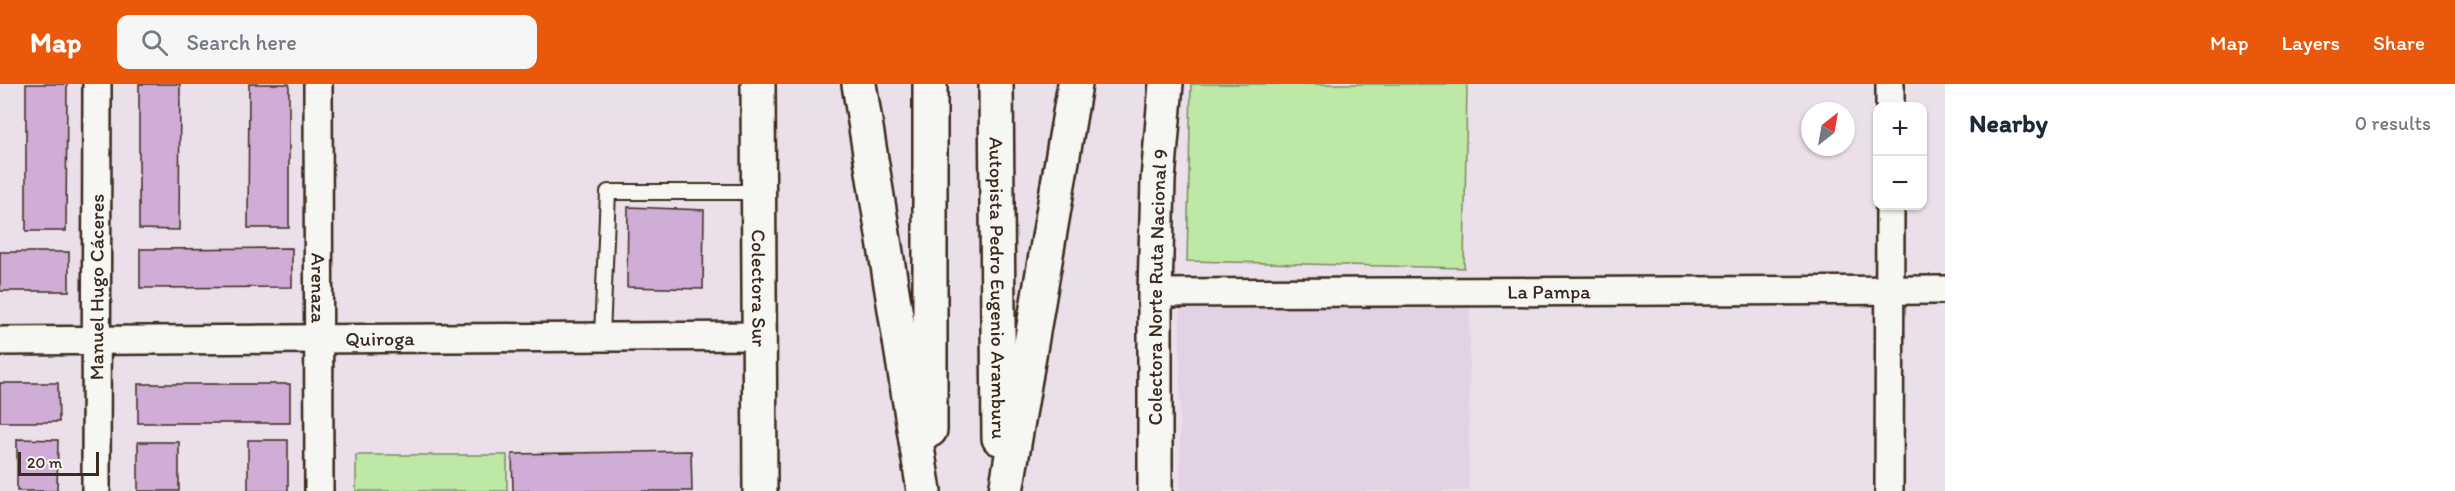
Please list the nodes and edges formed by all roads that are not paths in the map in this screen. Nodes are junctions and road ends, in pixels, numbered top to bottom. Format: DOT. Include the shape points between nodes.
graph roads {
  1 [pos="97,84"];
  2 [pos="318,84"];
  3 [pos="758,84"];
  4 [pos="859,84"];
  5 [pos="930,84"];
  6 [pos="996,84"];
  7 [pos="1076,84"];
  8 [pos="1166,84"];
  9 [pos="1890,84"];
  10 [pos="1890,102"];
  11 [pos="759,192"];
  12 [pos="1890,210"];
  13 [pos="1890,290"];
  14 [pos="1945,290"];
  15 [pos="1155,293"];
  16 [pos="602,336"];
  17 [pos="760,336"];
  18 [pos="319,339"];
  19 [pos="0,340"];
  20 [pos="97,340"];
  21 [pos="96,491"];
  22 [pos="319,491"];
  23 [pos="760,491"];
  24 [pos="924,491"];
  25 [pos="930,491"];
  26 [pos="1000,491"];
  27 [pos="1006,491"];
  28 [pos="1155,491"];
  29 [pos="1889,491"];
  1 -- 20 [label="street, Manuel Hugo Cáceres"];
  2 -- 18 [label="street, Arenaza"];
  3 -- 11 [label="main road, Colectora Sur"];
  4 -- 24 [label="main road"];
  5 -- 25 [label="main road"];
  6 -- 26 [label="main road, Autopista Pedro Eugenio Aramburu"];
  7 -- 27 [label="main road"];
  8 -- 15 [label="main road, Colectora Norte Ruta Nacional 9"];
  9 -- 10 [label="street"];
  11 -- 16 [label="lane" via="608,192"];
  11 -- 17 [label="main road, Colectora Sur"];
  12 -- 13 [label="street"];
  13 -- 14 [label="street, La Pampa"];
  13 -- 15 [label="street, La Pampa"];
  13 -- 29 [label="street"];
  15 -- 28 [label="main road, Colectora Norte Ruta Nacional 9"];
  16 -- 17 [label="street, Quiroga"];
  16 -- 18 [label="street, Quiroga"];
  17 -- 23 [label="main road, Colectora Sur"];
  18 -- 20 [label="street, Quiroga"];
  18 -- 22 [label="street, Arenaza"];
  19 -- 20 [label="street, Quiroga"];
  20 -- 21 [label="street, Manuel Hugo Cáceres"];
}
